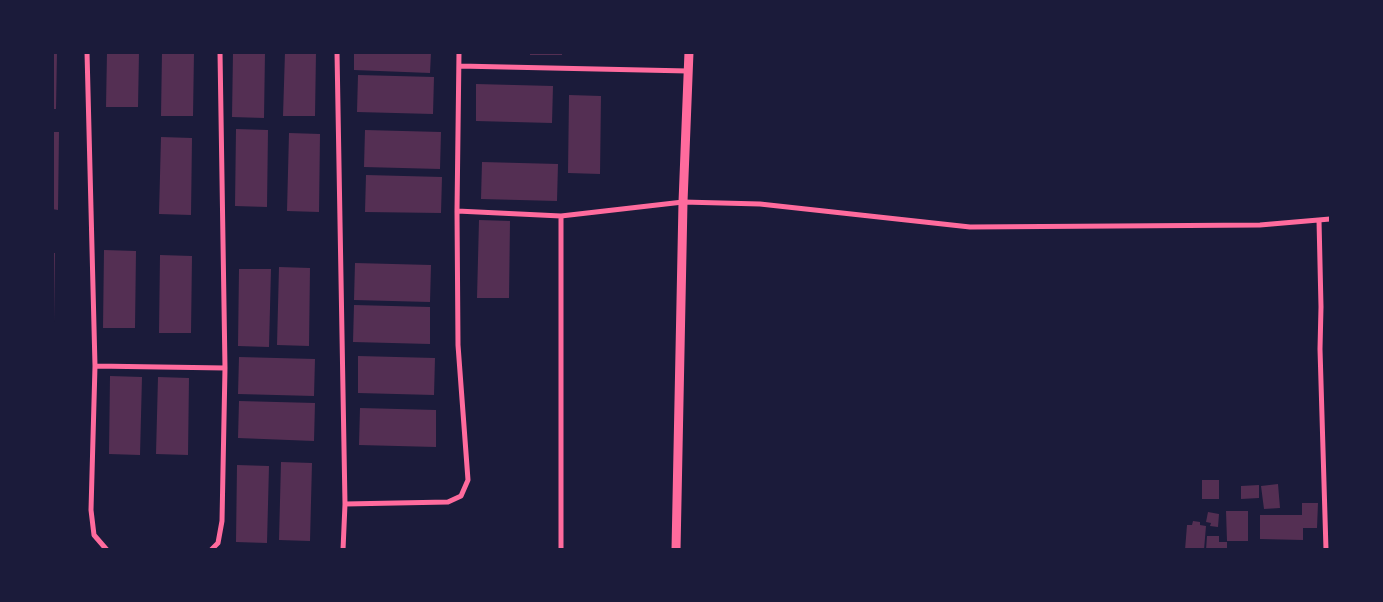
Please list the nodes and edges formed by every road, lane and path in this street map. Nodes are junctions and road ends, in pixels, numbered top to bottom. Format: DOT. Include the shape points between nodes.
graph roads {
  1 [pos="87,52"];
  2 [pos="220,52"];
  3 [pos="337,52"];
  4 [pos="460,52"];
  5 [pos="689,52"];
  6 [pos="459,66"];
  7 [pos="689,71"];
  8 [pos="683,202"];
  9 [pos="456,210"];
  10 [pos="561,216"];
  11 [pos="1330,219"];
  12 [pos="1319,220"];
  13 [pos="95,366"];
  14 [pos="225,368"];
  15 [pos="345,504"];
  16 [pos="107,550"];
  17 [pos="211,550"];
  18 [pos="343,550"];
  19 [pos="560,550"];
  20 [pos="676,550"];
  21 [pos="1326,550"];
  1 -- 13 [label="street"];
  2 -- 14 [label="street"];
  3 -- 15 [label="street"];
  4 -- 6 [label="street"];
  5 -- 7 [label="street"];
  6 -- 7 [label="street"];
  6 -- 9 [label="street"];
  7 -- 8 [label="street"];
  8 -- 10 [label="street"];
  8 -- 12 [label="street" via="760,204 970,227 1260,225"];
  8 -- 20 [label="street"];
  9 -- 10 [label="street"];
  9 -- 15 [label="street" via="458,345 468,480 461,496 448,502"];
  10 -- 19 [label="street"];
  11 -- 12 [label="street"];
  12 -- 21 [label="street"];
  13 -- 14 [label="street"];
  13 -- 16 [label="street" via="91,510 94,535"];
  14 -- 17 [label="street" via="222,522 218,543"];
  15 -- 18 [label="street"];
}
